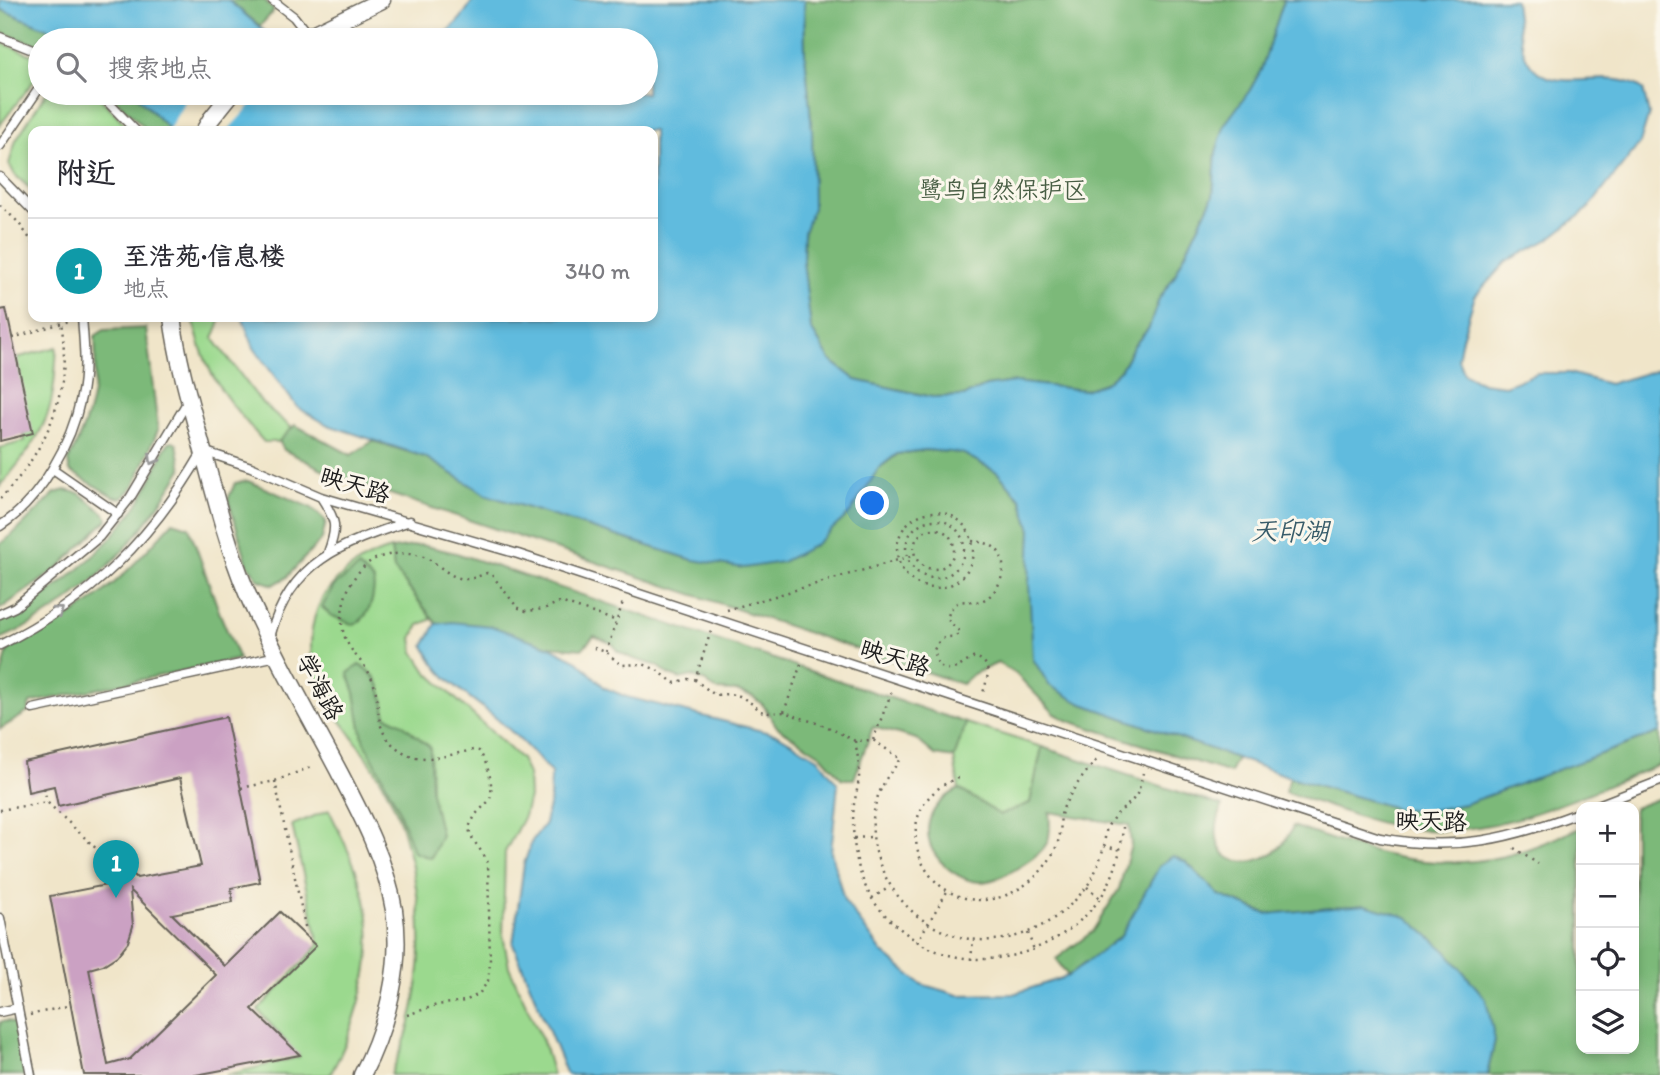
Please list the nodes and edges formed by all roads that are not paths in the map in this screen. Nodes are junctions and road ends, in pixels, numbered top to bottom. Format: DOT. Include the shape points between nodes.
graph roads {
  1 [pos="272,0"];
  2 [pos="382,0"];
  3 [pos="299,28"];
  4 [pos="325,28"];
  5 [pos="0,37"];
  6 [pos="28,48"];
  7 [pos="28,105"];
  8 [pos="111,105"];
  9 [pos="222,105"];
  10 [pos="131,126"];
  11 [pos="207,126"];
  12 [pos="0,146"];
  13 [pos="0,177"];
  14 [pos="28,206"];
  15 [pos="82,322"];
  16 [pos="173,322"];
  17 [pos="188,401"];
  18 [pos="203,451"];
  19 [pos="53,469"];
  20 [pos="321,497"];
  21 [pos="118,513"];
  22 [pos="410,521"];
  23 [pos="0,526"];
  24 [pos="328,553"];
  25 [pos="0,614"];
  26 [pos="269,640"];
  27 [pos="0,645"];
  28 [pos="277,656"];
  29 [pos="33,709"];
  30 [pos="1660,781"];
  31 [pos="1606,802"];
  32 [pos="1576,814"];
  33 [pos="0,918"];
  34 [pos="0,1012"];
  35 [pos="19,1013"];
  36 [pos="31,1075"];
  37 [pos="362,1075"];
  1 -- 3 [label="lane"];
  2 -- 4 [label="street"];
  5 -- 6 [label="lane"];
  7 -- 12 [label="lane"];
  8 -- 10 [label="lane"];
  9 -- 11 [label="street"];
  13 -- 14 [label="lane"];
  15 -- 19 [label="lane" via="81,398"];
  16 -- 17 [label="street, 学海路"];
  17 -- 18 [label="street, 学海路"];
  17 -- 21 [label="lane, one-way"];
  18 -- 20 [label="lane, 映天路"];
  18 -- 26 [label="street, 学海路" via="229,548"];
  27 -- 18 [label="lane, one-way" via="39,626 122,560 156,522"];
  19 -- 21 [label="lane"];
  19 -- 23 [label="lane" via="45,483"];
  20 -- 22 [label="lane, 映天路"];
  20 -- 24 [label="lane" via="334,517"];
  21 -- 25 [label="lane" via="99,537 54,576"];
  22 -- 24 [label="lane"];
  22 -- 32 [label="lane, 映天路" via="1380,838 1461,844 1503,838"];
  24 -- 26 [label="lane" via="289,591 276,612"];
  26 -- 28 [label="street, 学海路"];
  28 -- 29 [label="lane"];
  28 -- 37 [label="street, 学海路" via="359,810 394,911 392,988"];
  30 -- 31 [label="lane"];
  33 -- 35 [label="lane"];
  34 -- 35 [label="lane"];
  35 -- 36 [label="lane"];
}
